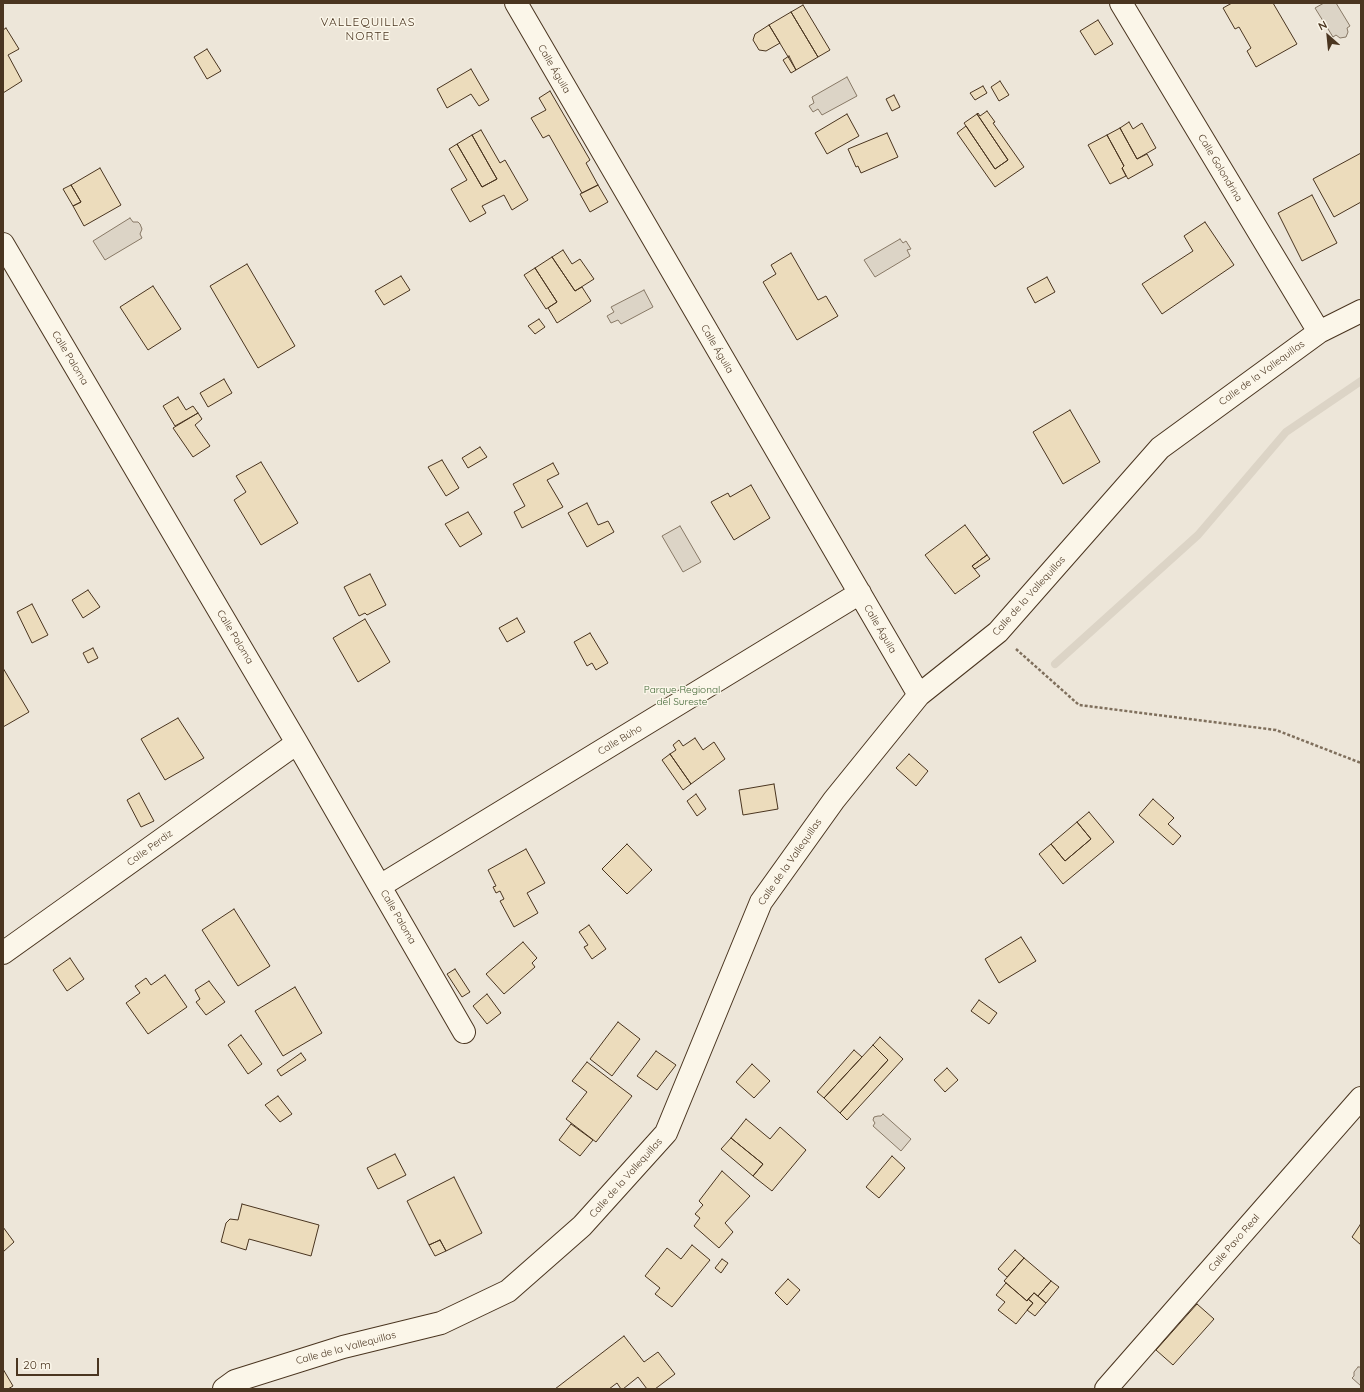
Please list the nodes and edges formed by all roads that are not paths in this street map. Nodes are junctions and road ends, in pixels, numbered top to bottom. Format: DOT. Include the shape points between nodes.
graph roads {
  1 [pos="516,3"];
  2 [pos="1121,3"];
  3 [pos="6,255"];
  4 [pos="1361,311"];
  5 [pos="1319,332"];
  6 [pos="860,593"];
  7 [pos="919,695"];
  8 [pos="297,743"];
  9 [pos="380,886"];
  10 [pos="3,954"];
  11 [pos="464,1032"];
  12 [pos="1361,1098"];
  13 [pos="224,1389"];
  14 [pos="1106,1389"];
  1 -- 6 [label="street, Calle Águila"];
  2 -- 5 [label="street, Calle Golondrina"];
  3 -- 8 [label="street, Calle Paloma"];
  4 -- 5 [label="street, Calle de la Vallequillas"];
  5 -- 7 [label="street, Calle de la Vallequillas" via="1160,448 998,632"];
  6 -- 7 [label="street, Calle Águila"];
  6 -- 9 [label="street, Calle Búho"];
  7 -- 13 [label="street, Calle de la Vallequillas" via="834,800 761,902 666,1133 582,1226 508,1291 442,1323 343,1347 235,1381"];
  8 -- 9 [label="street, Calle Paloma"];
  8 -- 10 [label="street, Calle Perdiz"];
  9 -- 11 [label="street, Calle Paloma"];
  12 -- 14 [label="street, Calle Pavo Real"];
}
